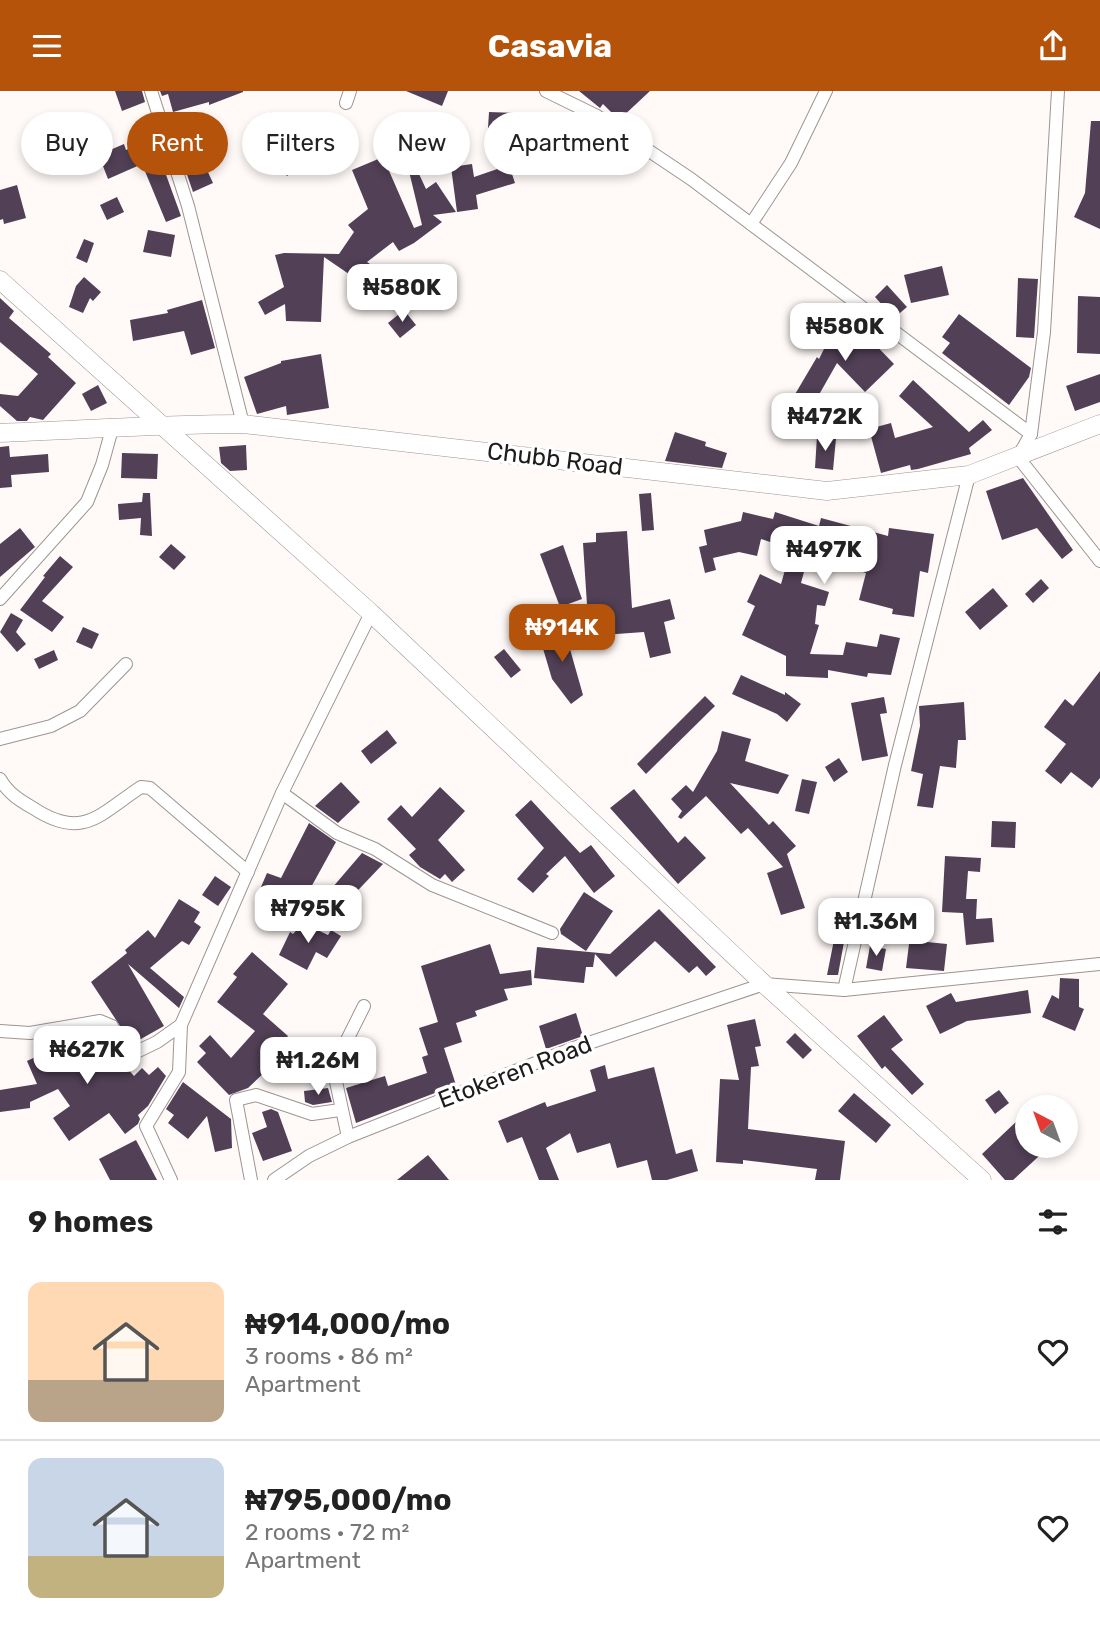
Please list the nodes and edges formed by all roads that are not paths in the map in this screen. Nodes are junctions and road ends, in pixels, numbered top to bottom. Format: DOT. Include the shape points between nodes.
graph roads {
  1 [pos="151,91"];
  2 [pos="546,91"];
  3 [pos="826,91"];
  4 [pos="1058,91"];
  5 [pos="751,224"];
  6 [pos="0,280"];
  7 [pos="160,424"];
  8 [pos="243,424"];
  9 [pos="1100,424"];
  10 [pos="112,429"];
  11 [pos="0,433"];
  12 [pos="1031,434"];
  13 [pos="1018,457"];
  14 [pos="969,475"];
  15 [pos="1100,561"];
  16 [pos="0,599"];
  17 [pos="371,613"];
  18 [pos="125,664"];
  19 [pos="0,739"];
  20 [pos="0,779"];
  21 [pos="282,793"];
  22 [pos="248,872"];
  23 [pos="552,933"];
  24 [pos="1100,964"];
  25 [pos="764,983"];
  26 [pos="844,990"];
  27 [pos="364,1006"];
  28 [pos="181,1025"];
  29 [pos="0,1031"];
  30 [pos="340,1110"];
  31 [pos="348,1137"];
  32 [pos="171,1180"];
  33 [pos="251,1180"];
  34 [pos="274,1180"];
  35 [pos="982,1180"];
  1 -- 8 [label="street" via="188,206"];
  2 -- 5 [label="street" via="597,116"];
  3 -- 5 [label="street" via="791,163"];
  4 -- 12 [label="street" via="1044,332"];
  5 -- 12 [label="street"];
  6 -- 7 [label="main road"];
  7 -- 8 [label="main road, Chubb Road"];
  7 -- 10 [label="main road, Chubb Road"];
  7 -- 17 [label="main road"];
  8 -- 14 [label="main road, Chubb Road" via="827,491"];
  9 -- 13 [label="main road, Chubb Road"];
  10 -- 11 [label="main road, Chubb Road"];
  10 -- 16 [label="street" via="87,502"];
  12 -- 13 [label="street"];
  13 -- 14 [label="main road, Chubb Road"];
  13 -- 15 [label="street"];
  14 -- 26 [label="street" via="895,765"];
  17 -- 21 [label="street"];
  17 -- 25 [label="main road"];
  18 -- 19 [label="street" via="80,711 51,726"];
  20 -- 22 [label="street" via="13,796 49,819 70,824 104,816 141,787 150,788"];
  21 -- 22 [label="street"];
  21 -- 23 [label="street" via="337,833 375,849 432,885"];
  22 -- 28 [label="street"];
  24 -- 26 [label="street"];
  25 -- 26 [label="street"];
  25 -- 31 [label="street, Etokeren Road" via="572,1049"];
  25 -- 35 [label="main road"];
  27 -- 30 [label="street" via="333,1068"];
  28 -- 29 [label="street" via="128,1056 112,1026 100,1021 30,1033"];
  28 -- 32 [label="street" via="178,1072 146,1126"];
  30 -- 31 [label="street"];
  30 -- 33 [label="street" via="312,1114 256,1095 236,1100"];
  31 -- 34 [label="street, Etokeren Road"];
}
